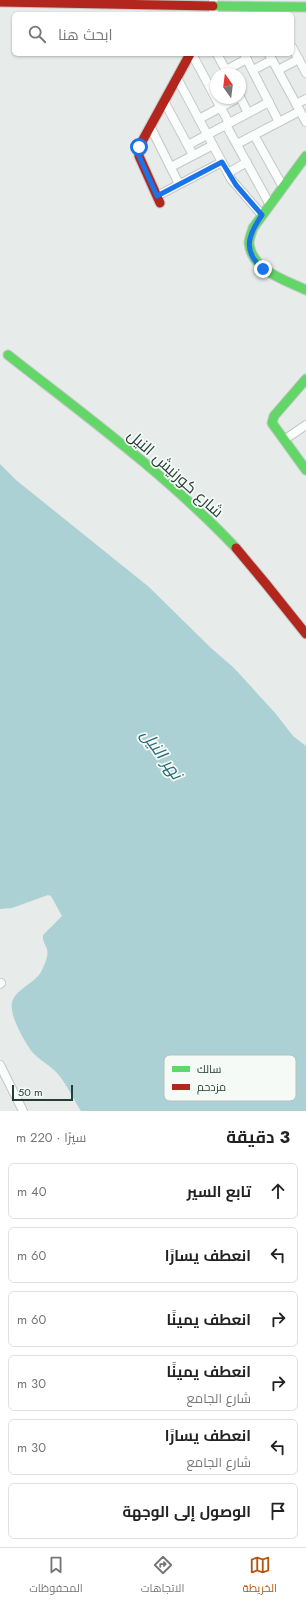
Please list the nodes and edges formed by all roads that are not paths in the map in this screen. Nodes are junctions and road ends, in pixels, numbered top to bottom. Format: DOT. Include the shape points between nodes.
graph roads {
  1 [pos="304,0"];
  2 [pos="6,2"];
  3 [pos="54,2"];
  4 [pos="91,2"];
  5 [pos="125,2"];
  6 [pos="155,3"];
  7 [pos="184,3"];
  8 [pos="246,4"];
  9 [pos="275,4"];
  10 [pos="306,4"];
  11 [pos="214,7"];
  12 [pos="306,7"];
  13 [pos="294,51"];
  14 [pos="190,56"];
  15 [pos="192,56"];
  16 [pos="218,56"];
  17 [pos="245,57"];
  18 [pos="271,57"];
  19 [pos="299,60"];
  20 [pos="225,68"];
  21 [pos="232,68"];
  22 [pos="252,70"];
  23 [pos="278,70"];
  24 [pos="306,73"];
  25 [pos="177,78"];
  26 [pos="306,99"];
  27 [pos="164,101"];
  28 [pos="269,102"];
  29 [pos="227,104"];
  30 [pos="244,104"];
  31 [pos="298,107"];
  32 [pos="220,108"];
  33 [pos="248,113"];
  34 [pos="199,119"];
  35 [pos="279,122"];
  36 [pos="306,122"];
  37 [pos="227,124"];
  38 [pos="150,126"];
  39 [pos="207,135"];
  40 [pos="254,135"];
  41 [pos="237,144"];
  42 [pos="188,145"];
  43 [pos="213,145"];
  44 [pos="193,156"];
  45 [pos="306,156"];
  46 [pos="222,162"];
  47 [pos="247,162"];
  48 [pos="171,168"];
  49 [pos="228,173"];
  50 [pos="179,184"];
  51 [pos="283,187"];
  52 [pos="159,199"];
  53 [pos="270,205"];
  54 [pos="262,215"];
  55 [pos="306,290"];
  56 [pos="8,355"];
  57 [pos="306,379"];
  58 [pos="306,424"];
  59 [pos="284,440"];
  60 [pos="306,470"];
  61 [pos="306,634"];
  62 [pos="0,1065"];
  63 [pos="23,1111"];
  1 -- 10 [label="street"];
  2 -- 3 [label="street"];
  3 -- 4 [label="street"];
  4 -- 5 [label="street"];
  5 -- 6 [label="street"];
  6 -- 7 [label="street"];
  7 -- 11 [label="street"];
  8 -- 9 [label="street"];
  8 -- 11 [label="street"];
  9 -- 12 [label="street"];
  13 -- 19 [label="street"];
  14 -- 25 [label="street"];
  15 -- 32 [label="street"];
  16 -- 20 [label="street"];
  17 -- 21 [label="street"];
  17 -- 22 [label="street"];
  18 -- 22 [label="street"];
  18 -- 23 [label="street"];
  19 -- 23 [label="street"];
  19 -- 24 [label="street"];
  22 -- 28 [label="street"];
  23 -- 31 [label="street"];
  25 -- 27 [label="street"];
  25 -- 34 [label="street"];
  26 -- 31 [label="street"];
  27 -- 38 [label="street"];
  27 -- 42 [label="street"];
  28 -- 33 [label="street"];
  28 -- 35 [label="street"];
  29 -- 32 [label="street"];
  30 -- 33 [label="street"];
  31 -- 35 [label="street"];
  31 -- 36 [label="street"];
  32 -- 34 [label="street"];
  32 -- 37 [label="street"];
  33 -- 37 [label="street"];
  34 -- 39 [label="street"];
  35 -- 40 [label="street"];
  37 -- 39 [label="street"];
  37 -- 41 [label="street"];
  38 -- 48 [label="street"];
  38 -- 52 [label="street" via="138,151"];
  39 -- 42 [label="street"];
  39 -- 43 [label="street"];
  40 -- 41 [label="street"];
  40 -- 51 [label="street"];
  41 -- 47 [label="street"];
  42 -- 44 [label="street"];
  43 -- 44 [label="street"];
  43 -- 46 [label="street"];
  44 -- 48 [label="street"];
  45 -- 51 [label="street"];
  46 -- 49 [label="street"];
  46 -- 50 [label="street"];
  47 -- 49 [label="street"];
  47 -- 53 [label="street"];
  48 -- 50 [label="street"];
  49 -- 54 [label="street"];
  50 -- 52 [label="street"];
  51 -- 53 [label="street"];
  53 -- 54 [label="street"];
  54 -- 55 [label="street" via="250,235 250,250 253,257 263,269"];
  56 -- 61 [label="street, شارع كورنيش النيل" via="127,449 225,537"];
  57 -- 59 [label="street" via="274,416 272,423"];
  58 -- 59 [label="street"];
  59 -- 60 [label="street"];
  62 -- 63 [label="street"];
}
